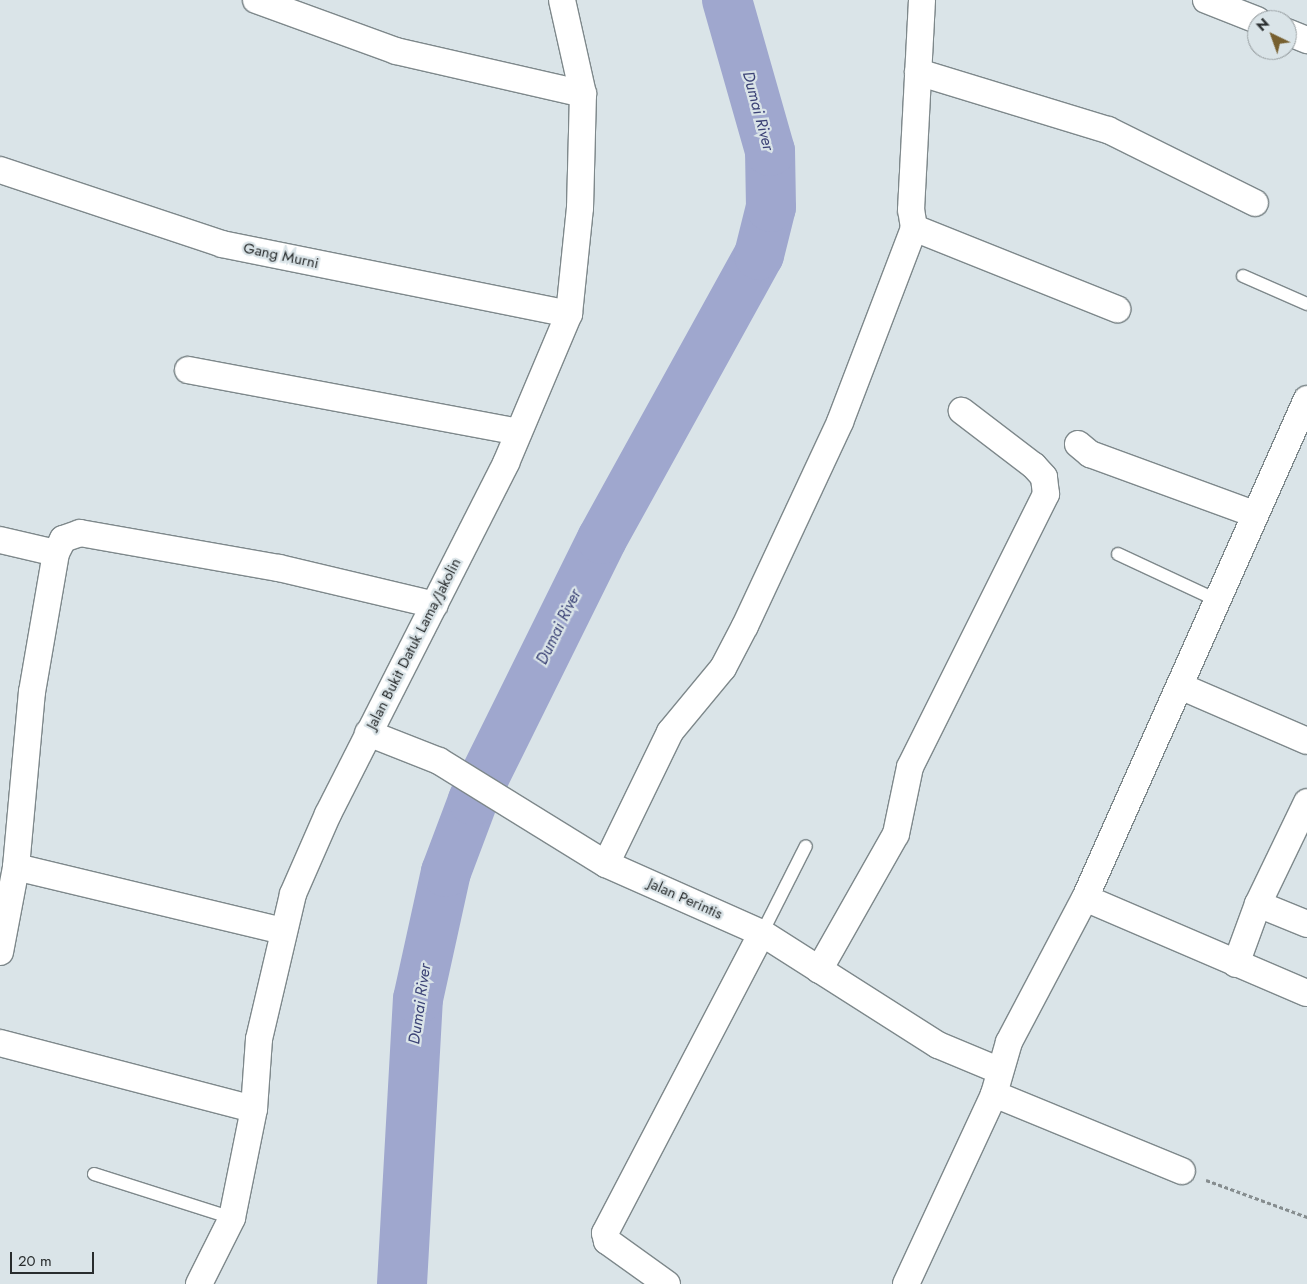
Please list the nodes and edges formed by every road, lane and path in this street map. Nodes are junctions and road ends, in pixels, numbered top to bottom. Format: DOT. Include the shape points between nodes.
graph roads {
  1 [pos="256,0"];
  2 [pos="562,0"];
  3 [pos="922,0"];
  4 [pos="1206,0"];
  5 [pos="1247,16"];
  6 [pos="918,72"];
  7 [pos="583,94"];
  8 [pos="0,170"];
  9 [pos="1255,203"];
  10 [pos="914,228"];
  11 [pos="1243,276"];
  12 [pos="1307,304"];
  13 [pos="1117,309"];
  14 [pos="568,314"];
  15 [pos="188,370"];
  16 [pos="1307,399"];
  17 [pos="962,411"];
  18 [pos="518,432"];
  19 [pos="1078,444"];
  20 [pos="1254,514"];
  21 [pos="0,540"];
  22 [pos="56,553"];
  23 [pos="1118,554"];
  24 [pos="1218,601"];
  25 [pos="435,605"];
  26 [pos="1180,686"];
  27 [pos="368,733"];
  28 [pos="1307,741"];
  29 [pos="1307,802"];
  30 [pos="806,846"];
  31 [pos="606,864"];
  32 [pos="16,867"];
  33 [pos="1085,898"];
  34 [pos="1258,904"];
  35 [pos="1307,924"];
  36 [pos="282,931"];
  37 [pos="762,933"];
  38 [pos="0,952"];
  39 [pos="1236,964"];
  40 [pos="819,970"];
  41 [pos="1307,993"];
  42 [pos="0,1042"];
  43 [pos="996,1082"];
  44 [pos="254,1108"];
  45 [pos="1182,1172"];
  46 [pos="94,1174"];
  47 [pos="1307,1216"];
  48 [pos="232,1218"];
  49 [pos="641,1276"];
  50 [pos="199,1284"];
  51 [pos="666,1284"];
  52 [pos="906,1284"];
  1 -- 7 [label="street" via="396,51"];
  2 -- 7 [label="street, Jalan Bukit Datuk Lama/Jakolin"];
  3 -- 6 [label="street"];
  4 -- 5 [label="street"];
  6 -- 9 [label="street" via="1108,130"];
  6 -- 10 [label="street"];
  7 -- 14 [label="street, Jalan Bukit Datuk Lama/Jakolin" via="580,208"];
  8 -- 14 [label="street, Gang Murni" via="222,244"];
  10 -- 13 [label="street"];
  10 -- 31 [label="street" via="840,422 745,626 723,668 670,732"];
  11 -- 12 [label="lane"];
  14 -- 18 [label="street, Jalan Bukit Datuk Lama/Jakolin"];
  15 -- 18 [label="street"];
  16 -- 20 [label="street"];
  17 -- 40 [label="street" via="1034,466 1044,477 1046,494 910,767 896,834"];
  18 -- 25 [label="street, Jalan Bukit Datuk Lama/Jakolin"];
  19 -- 20 [label="street" via="1090,454"];
  20 -- 24 [label="street"];
  21 -- 22 [label="street"];
  22 -- 25 [label="street" via="63,539 80,533 278,568"];
  22 -- 32 [label="street" via="32,692"];
  23 -- 24 [label="lane"];
  24 -- 26 [label="street"];
  25 -- 27 [label="street, Jalan Bukit Datuk Lama/Jakolin"];
  26 -- 28 [label="street"];
  26 -- 33 [label="street"];
  27 -- 31 [label="street, Jalan Perintis" via="439,761 529,820"];
  27 -- 36 [label="street, Jalan Bukit Datuk Lama/Jakolin" via="309,854"];
  29 -- 34 [label="street"];
  30 -- 37 [label="lane"];
  31 -- 37 [label="street, Jalan Perintis"];
  32 -- 36 [label="street"];
  32 -- 38 [label="street"];
  33 -- 39 [label="street"];
  33 -- 43 [label="street"];
  34 -- 35 [label="street"];
  34 -- 39 [label="street"];
  36 -- 44 [label="street, Jalan Bukit Datuk Lama/Jakolin" via="259,1039"];
  37 -- 40 [label="street, Jalan Perintis"];
  37 -- 49 [label="street" via="605,1233 607,1242"];
  39 -- 41 [label="street"];
  40 -- 43 [label="street, Jalan Perintis"];
  42 -- 44 [label="street"];
  43 -- 45 [label="street, Jalan Perintis"];
  43 -- 52 [label="street"];
  44 -- 48 [label="street, Jalan Bukit Datuk Lama/Jakolin"];
  45 -- 47 [label="path"];
  46 -- 48 [label="lane"];
  48 -- 50 [label="street, Jalan Bukit Datuk Lama/Jakolin"];
  49 -- 51 [label="street"];
}
